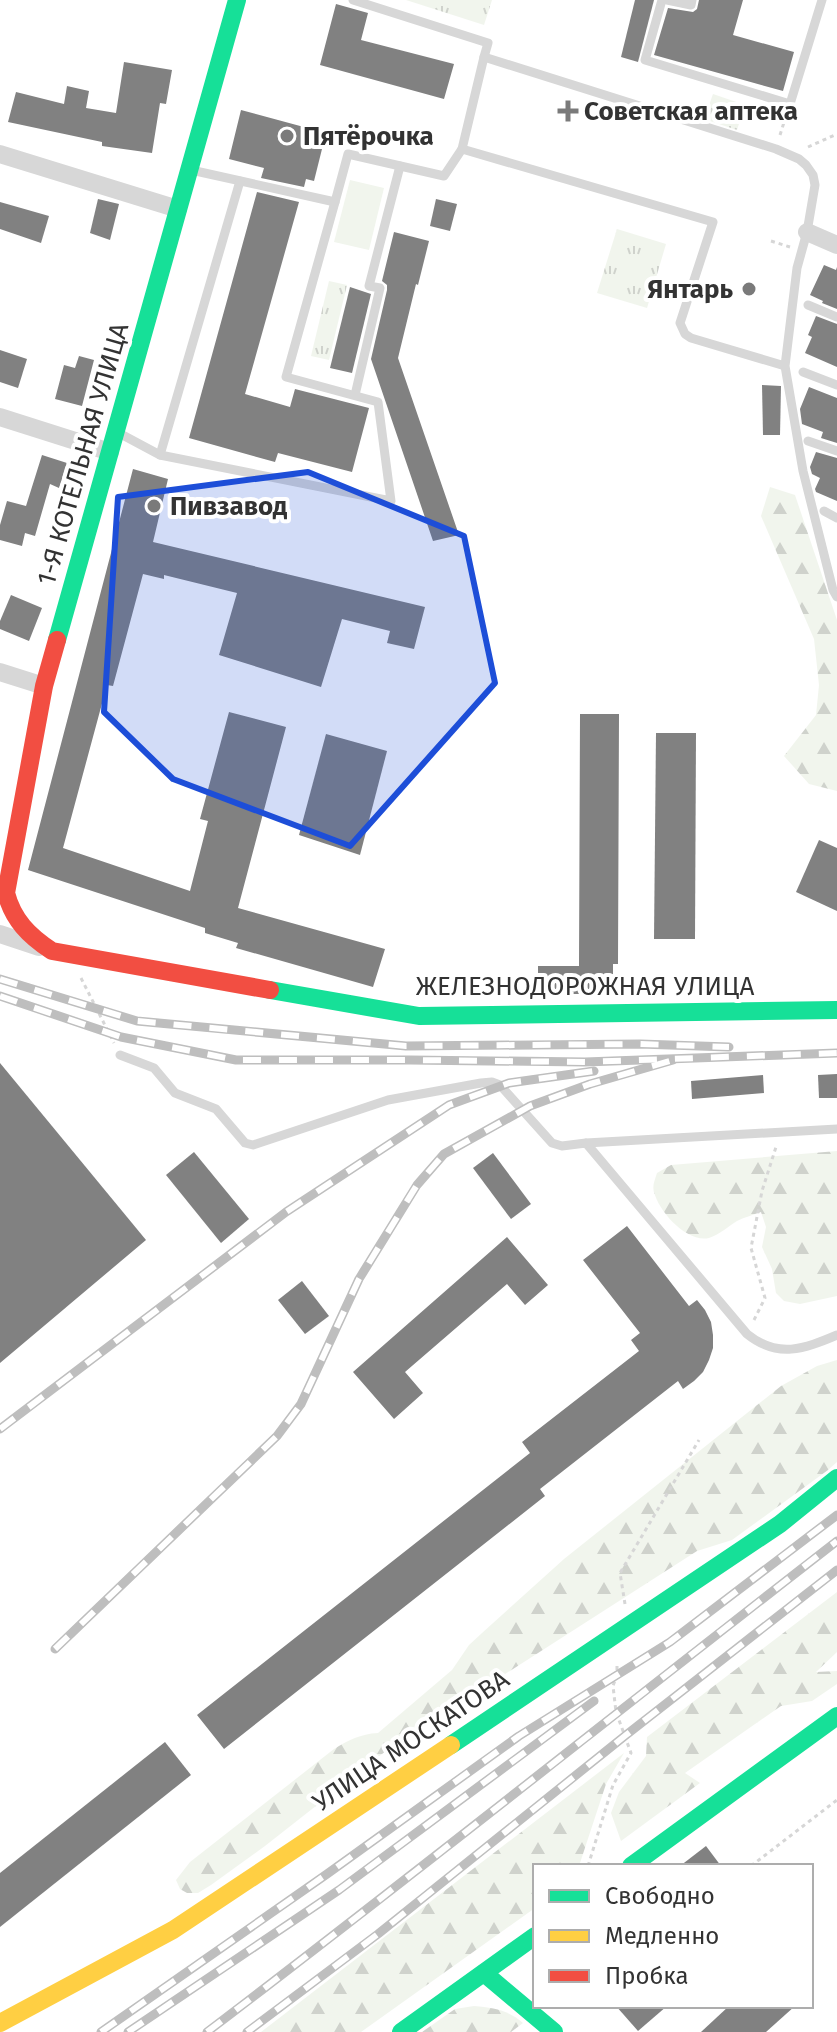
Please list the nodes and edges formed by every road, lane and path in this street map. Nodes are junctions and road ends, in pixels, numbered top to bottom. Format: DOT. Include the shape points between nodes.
graph roads {
  1 [pos="237,0"];
  2 [pos="353,0"];
  3 [pos="665,0"];
  4 [pos="692,0"];
  5 [pos="822,0"];
  6 [pos="389,5"];
  7 [pos="484,57"];
  8 [pos="790,104"];
  9 [pos="837,134"];
  10 [pos="462,149"];
  11 [pos="776,149"];
  12 [pos="0,154"];
  13 [pos="790,155"];
  14 [pos="400,166"];
  15 [pos="189,170"];
  16 [pos="240,181"];
  17 [pos="335,202"];
  18 [pos="178,209"];
  19 [pos="807,232"];
  20 [pos="771,241"];
  21 [pos="837,245"];
  22 [pos="800,251"];
  23 [pos="808,305"];
  24 [pos="837,317"];
  25 [pos="785,366"];
  26 [pos="803,372"];
  27 [pos="837,385"];
  28 [pos="355,395"];
  29 [pos="0,417"];
  30 [pos="116,432"];
  31 [pos="808,441"];
  32 [pos="837,451"];
  33 [pos="110,452"];
  34 [pos="160,455"];
  35 [pos="824,511"];
  36 [pos="837,518"];
  37 [pos="837,597"];
  38 [pos="0,672"];
  39 [pos="44,686"];
  40 [pos="19,924"];
  41 [pos="0,934"];
  42 [pos="52,951"];
  43 [pos="76,968"];
  44 [pos="837,1010"];
  45 [pos="120,1055"];
  46 [pos="837,1129"];
  47 [pos="781,1132"];
  48 [pos="586,1143"];
  49 [pos="747,1334"];
  50 [pos="837,1335"];
  51 [pos="699,1440"];
  52 [pos="837,1478"];
  53 [pos="628,1627"];
  54 [pos="617,1660"];
  55 [pos="837,1716"];
  56 [pos="837,1800"];
  57 [pos="589,1864"];
  58 [pos="634,1864"];
  59 [pos="754,1864"];
  60 [pos="533,1937"];
  61 [pos="484,1973"];
  62 [pos="0,2023"];
  63 [pos="401,2032"];
  64 [pos="554,2032"];
  1 -- 15 [label="street, 1-Я КОТЕЛЬНАЯ УЛИЦА"];
  2 -- 6 [label="lane"];
  3 -- 4 [label="lane" via="691,5"];
  3 -- 8 [label="lane" via="645,60"];
  5 -- 8 [label="lane"];
  6 -- 7 [label="lane" via="488,43"];
  7 -- 10 [label="lane"];
  7 -- 11 [label="lane"];
  8 -- 11 [label="path"];
  9 -- 13 [label="path"];
  10 -- 14 [label="lane" via="444,176"];
  10 -- 25 [label="lane" via="713,222 680,323 685,334"];
  11 -- 13 [label="lane"];
  12 -- 18 [label="street"];
  13 -- 19 [label="lane" via="813,175"];
  14 -- 17 [label="lane" via="348,154"];
  14 -- 28 [label="lane" via="369,286 380,288"];
  15 -- 16 [label="lane"];
  15 -- 18 [label="street, 1-Я КОТЕЛЬНАЯ УЛИЦА"];
  16 -- 17 [label="lane"];
  16 -- 34 [label="lane"];
  17 -- 28 [label="lane" via="286,377"];
  18 -- 30 [label="street, 1-Я КОТЕЛЬНАЯ УЛИЦА"];
  19 -- 21 [label="street"];
  19 -- 22 [label="lane"];
  20 -- 22 [label="path"];
  22 -- 25 [label="lane"];
  23 -- 24 [label="lane"];
  25 -- 37 [label="lane" via="803,471"];
  26 -- 27 [label="lane"];
  28 -- 34 [label="lane" via="378,402 391,501"];
  29 -- 33 [label="street"];
  30 -- 33 [label="street, 1-Я КОТЕЛЬНАЯ УЛИЦА"];
  30 -- 34 [label="lane"];
  31 -- 32 [label="lane"];
  33 -- 39 [label="street, 1-Я КОТЕЛЬНАЯ УЛИЦА"];
  35 -- 36 [label="lane"];
  38 -- 39 [label="street"];
  39 -- 40 [label="street, 1-Я КОТЕЛЬНАЯ УЛИЦА" via="6,893"];
  40 -- 42 [label="street, ЖЕЛЕЗНОДОРОЖНАЯ УЛИЦА"];
  41 -- 42 [label="street, ЖЕЛЕЗНОДОРОЖНАЯ УЛИЦА"];
  42 -- 44 [label="street, ЖЕЛЕЗНОДОРОЖНАЯ УЛИЦА" via="419,1016"];
  43 -- 45 [label="path"];
  45 -- 48 [label="lane" via="154,1068 175,1093 216,1109 245,1143 253,1145 388,1100 492,1082 508,1092 552,1143"];
  46 -- 47 [label="lane"];
  47 -- 48 [label="lane"];
  47 -- 49 [label="path" via="751,1248 765,1298"];
  48 -- 49 [label="lane"];
  49 -- 50 [label="lane" via="772,1348 794,1350"];
  51 -- 53 [label="path" via="620,1573"];
  52 -- 53 [label="street, УЛИЦА МОСКАТОВА" via="780,1524"];
  53 -- 62 [label="street, УЛИЦА МОСКАТОВА" via="173,1930"];
  54 -- 57 [label="path" via="616,1712 631,1753 613,1785"];
  55 -- 58 [label="street"];
  56 -- 59 [label="path"];
  60 -- 61 [label="street"];
  61 -- 63 [label="street"];
  61 -- 64 [label="street"];
}
